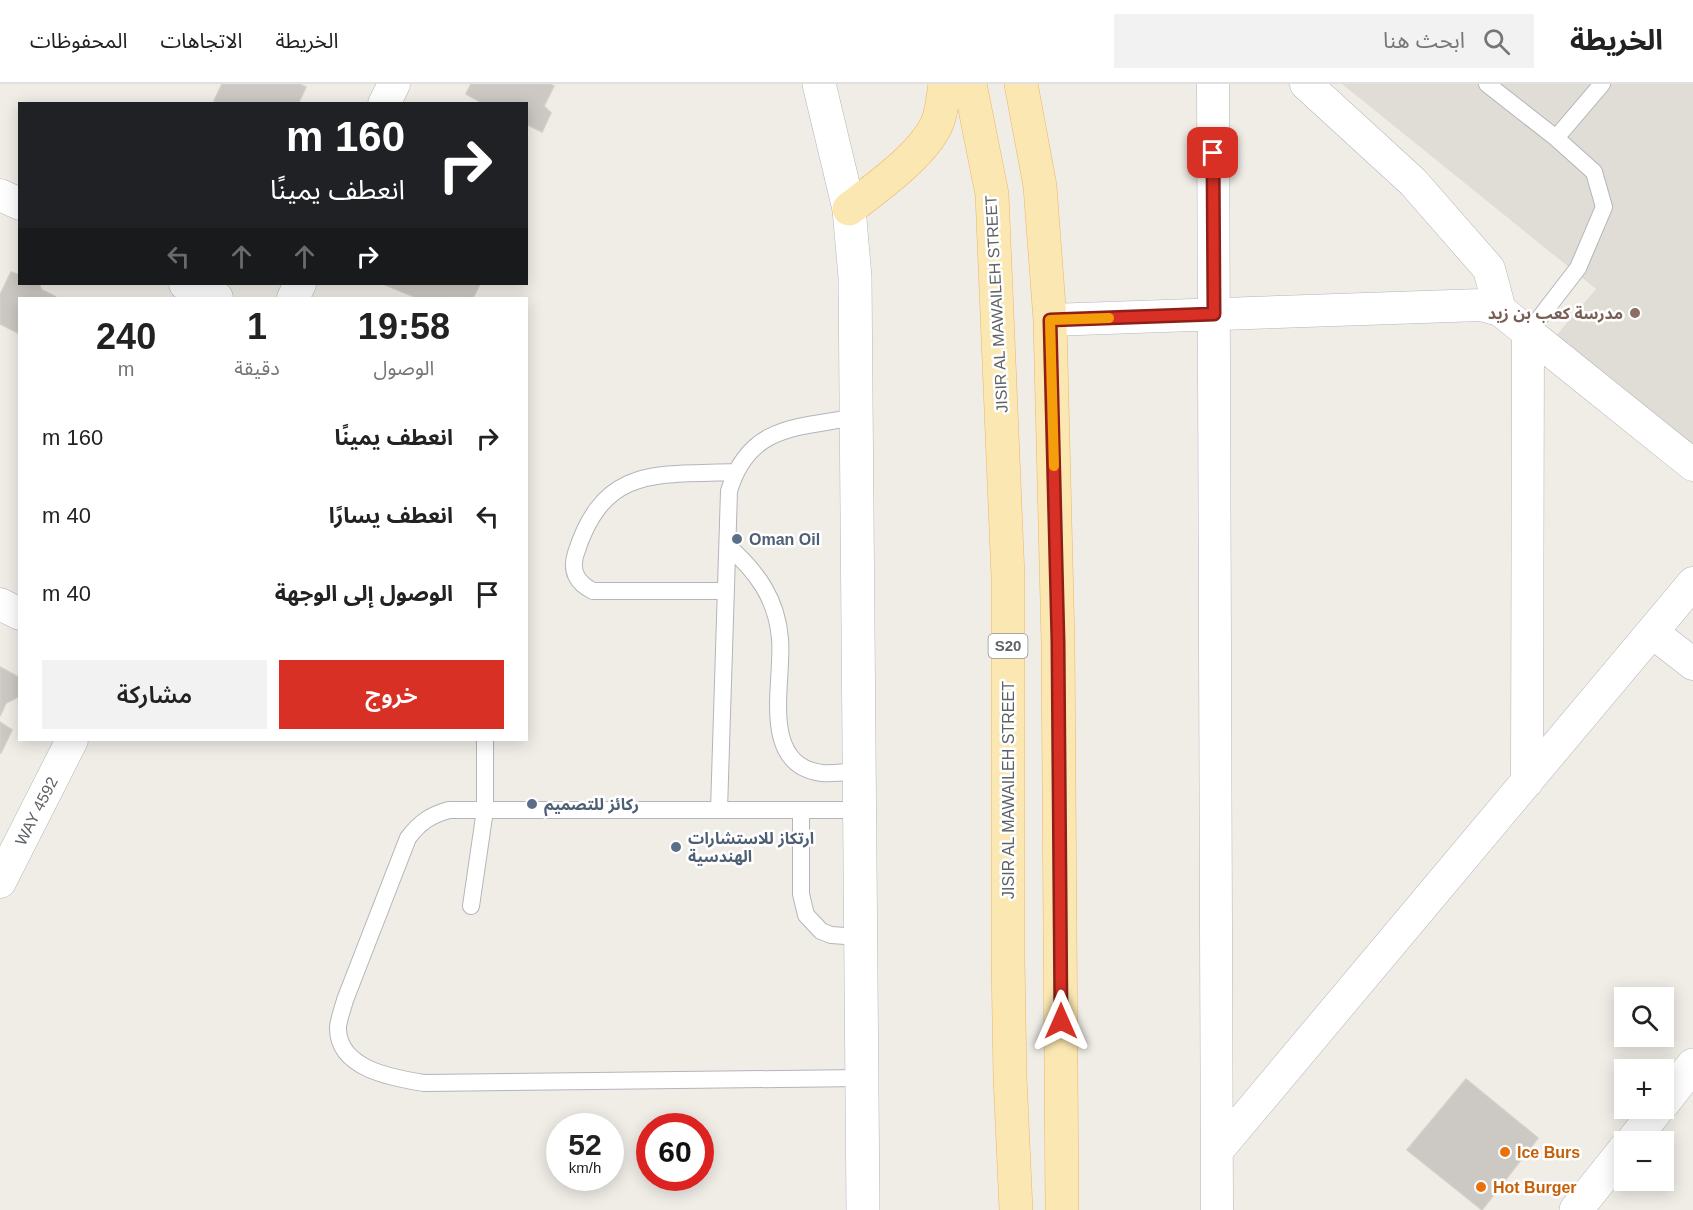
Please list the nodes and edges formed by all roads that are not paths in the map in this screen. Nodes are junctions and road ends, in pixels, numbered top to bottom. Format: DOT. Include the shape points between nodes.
graph roads {
  1 [pos="394,84"];
  2 [pos="819,84"];
  3 [pos="945,84"];
  4 [pos="970,84"];
  5 [pos="1021,84"];
  6 [pos="1213,84"];
  7 [pos="1306,84"];
  8 [pos="1486,84"];
  9 [pos="1602,84"];
  10 [pos="385,102"];
  11 [pos="1556,138"];
  12 [pos="0,195"];
  13 [pos="18,203"];
  14 [pos="849,209"];
  15 [pos="187,285"];
  16 [pos="215,297"];
  17 [pos="1500,310"];
  18 [pos="1214,314"];
  19 [pos="1050,320"];
  20 [pos="1528,333"];
  21 [pos="856,417"];
  22 [pos="1693,465"];
  23 [pos="735,472"];
  24 [pos="728,546"];
  25 [pos="1693,583"];
  26 [pos="726,591"];
  27 [pos="0,604"];
  28 [pos="18,613"];
  29 [pos="1653,632"];
  30 [pos="1693,664"];
  31 [pos="71,741"];
  32 [pos="485,741"];
  33 [pos="859,771"];
  34 [pos="1527,782"];
  35 [pos="485,810"];
  36 [pos="719,810"];
  37 [pos="801,810"];
  38 [pos="860,810"];
  39 [pos="0,882"];
  40 [pos="471,906"];
  41 [pos="860,937"];
  42 [pos="1693,1065"];
  43 [pos="862,1078"];
  44 [pos="1674,1089"];
  45 [pos="1650,1119"];
  46 [pos="1640,1131"];
  47 [pos="1217,1151"];
  48 [pos="1614,1162"];
  49 [pos="863,1210"];
  50 [pos="1016,1210"];
  51 [pos="1062,1210"];
  52 [pos="1217,1210"];
  53 [pos="1576,1210"];
  1 -- 10 [label="street"];
  2 -- 14 [label="street"];
  3 -- 14 [label="main road" via="938,122 922,147"];
  4 -- 50 [label="main road, JISIR AL MAWAILEH STREET / S20" via="992,194 1007,565 1008,960"];
  5 -- 19 [label="main road" via="1040,186"];
  6 -- 18 [label="street"];
  7 -- 17 [label="street" via="1413,182 1489,269"];
  8 -- 11 [label="lane"];
  9 -- 11 [label="lane"];
  11 -- 20 [label="lane" via="1594,172 1604,207 1578,268"];
  12 -- 13 [label="street"];
  14 -- 21 [label="street" via="855,276"];
  15 -- 16 [label="street"];
  17 -- 18 [label="street" via="1460,305"];
  17 -- 20 [label="street"];
  18 -- 19 [label="street"];
  18 -- 47 [label="street"];
  19 -- 51 [label="main road" via="1058,642"];
  20 -- 22 [label="street"];
  20 -- 34 [label="street"];
  21 -- 23 [label="lane" via="778,433 745,455"];
  21 -- 33 [label="street"];
  23 -- 24 [label="lane" via="729,491"];
  23 -- 26 [label="lane" via="657,475 616,489 596,510 579,543 573,569 577,579 593,591"];
  24 -- 26 [label="lane"];
  24 -- 33 [label="lane" via="748,564 775,612 780,639 779,732 784,746 793,759 820,772"];
  25 -- 29 [label="street"];
  26 -- 36 [label="lane"];
  27 -- 28 [label="street"];
  29 -- 30 [label="street"];
  29 -- 34 [label="street"];
  31 -- 39 [label="street, WAY 4592"];
  32 -- 35 [label="lane"];
  33 -- 38 [label="street"];
  34 -- 47 [label="street"];
  35 -- 36 [label="lane"];
  35 -- 40 [label="lane"];
  35 -- 43 [label="lane" via="437,813 408,838 338,1026 339,1038 351,1058 382,1074 424,1083"];
  36 -- 37 [label="lane"];
  37 -- 38 [label="lane"];
  37 -- 41 [label="lane" via="801,894 806,915 821,931"];
  38 -- 41 [label="street"];
  41 -- 43 [label="street"];
  42 -- 44 [label="street"];
  43 -- 49 [label="street"];
  45 -- 46 [label="street"];
  47 -- 52 [label="street"];
  48 -- 53 [label="street"];
}
